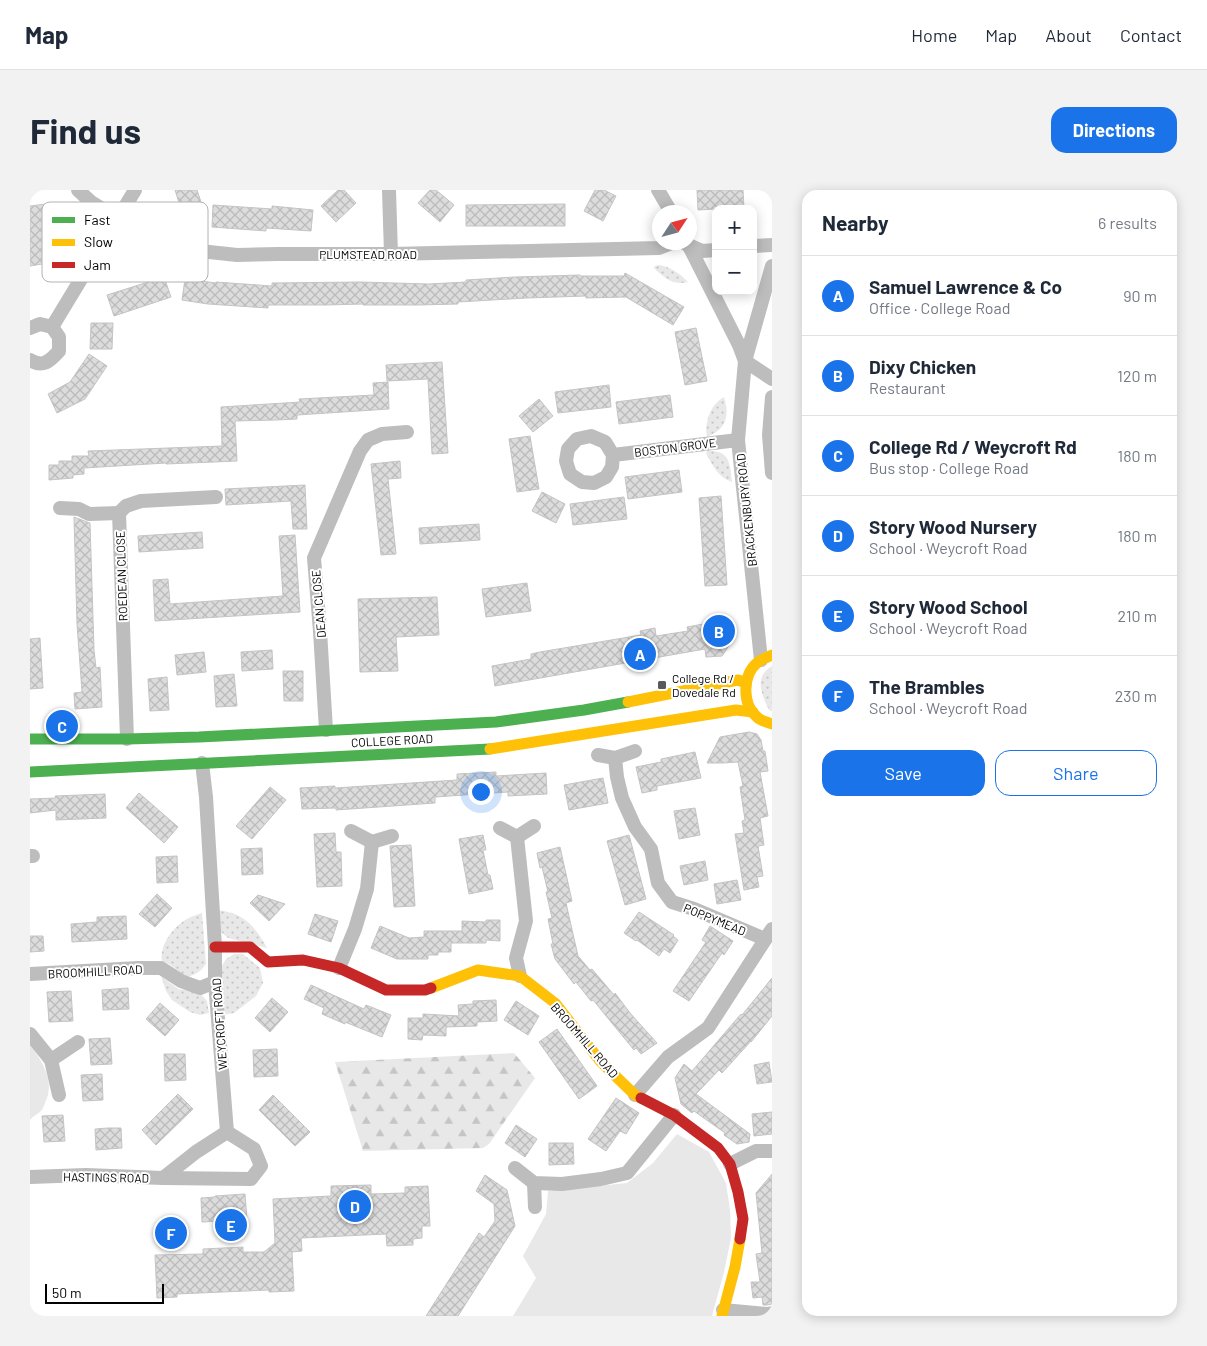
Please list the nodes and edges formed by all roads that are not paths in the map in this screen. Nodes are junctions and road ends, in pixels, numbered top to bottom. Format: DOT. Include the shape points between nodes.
graph roads {
  1 [pos="78,190"];
  2 [pos="136,190"];
  3 [pos="389,190"];
  4 [pos="658,190"];
  5 [pos="91,202"];
  6 [pos="129,202"];
  7 [pos="667,205"];
  8 [pos="772,245"];
  9 [pos="757,246"];
  10 [pos="652,248"];
  11 [pos="697,248"];
  12 [pos="690,250"];
  13 [pos="712,250"];
  14 [pos="208,252"];
  15 [pos="392,254"];
  16 [pos="772,266"];
  17 [pos="80,282"];
  18 [pos="30,328"];
  19 [pos="52,328"];
  20 [pos="30,360"];
  21 [pos="745,361"];
  22 [pos="772,379"];
  23 [pos="772,397"];
  24 [pos="407,432"];
  25 [pos="770,435"];
  26 [pos="738,440"];
  27 [pos="612,455"];
  28 [pos="772,473"];
  29 [pos="216,497"];
  30 [pos="60,508"];
  31 [pos="119,513"];
  32 [pos="766,657"];
  33 [pos="746,683"];
  34 [pos="753,712"];
  35 [pos="770,724"];
  36 [pos="326,730"];
  37 [pos="127,739"];
  38 [pos="30,740"];
  39 [pos="636,751"];
  40 [pos="598,755"];
  41 [pos="615,758"];
  42 [pos="202,763"];
  43 [pos="30,772"];
  44 [pos="534,826"];
  45 [pos="500,828"];
  46 [pos="351,831"];
  47 [pos="392,836"];
  48 [pos="517,837"];
  49 [pos="372,842"];
  50 [pos="769,934"];
  51 [pos="215,947"];
  52 [pos="339,968"];
  53 [pos="30,974"];
  54 [pos="520,976"];
  55 [pos="215,982"];
  56 [pos="30,1034"];
  57 [pos="78,1042"];
  58 [pos="51,1060"];
  59 [pos="59,1095"];
  60 [pos="636,1096"];
  61 [pos="674,1115"];
  62 [pos="227,1132"];
  63 [pos="772,1150"];
  64 [pos="730,1164"];
  65 [pos="515,1168"];
  66 [pos="30,1177"];
  67 [pos="164,1178"];
  68 [pos="534,1183"];
  69 [pos="535,1207"];
  70 [pos="722,1313"];
  71 [pos="772,1313"];
  1 -- 5 [label="street, PLUMSTEAD ROAD"];
  2 -- 6 [label="street"];
  3 -- 15 [label="street"];
  4 -- 7 [label="street"];
  8 -- 9 [label="street"];
  10 -- 15 [label="street, PLUMSTEAD ROAD"];
  11 -- 13 [label="street"];
  12 -- 21 [label="street, BRACKENBURY ROAD"];
  14 -- 15 [label="street, PLUMSTEAD ROAD" via="237,256"];
  16 -- 21 [label="street, BRACKENBURY ROAD"];
  17 -- 19 [label="street"];
  18 -- 19 [label="street" via="40,324"];
  19 -- 20 [label="street" via="59,337 59,351 50,361"];
  21 -- 22 [label="street"];
  21 -- 26 [label="street, BRACKENBURY ROAD"];
  23 -- 25 [label="street"];
  24 -- 36 [label="street, DEAN CLOSE" via="382,434 368,440 356,460 314,558"];
  25 -- 28 [label="street"];
  26 -- 27 [label="street, BOSTON GROVE"];
  26 -- 32 [label="street, BRACKENBURY ROAD"];
  29 -- 31 [label="street, ROEDEAN CLOSE" via="141,500"];
  30 -- 31 [label="street" via="79,509 89,514"];
  31 -- 37 [label="street, ROEDEAN CLOSE"];
  32 -- 33 [label="main road" via="754,665"];
  33 -- 34 [label="main road"];
  33 -- 36 [label="main road, COLLEGE ROAD" via="738,680 584,710 496,722"];
  34 -- 35 [label="main road"];
  34 -- 42 [label="main road, COLLEGE ROAD" via="736,710 496,749"];
  36 -- 37 [label="main road, COLLEGE ROAD"];
  37 -- 38 [label="main road, COLLEGE ROAD"];
  39 -- 41 [label="street"];
  40 -- 41 [label="street"];
  41 -- 50 [label="street, POPPYMEAD" via="622,798 635,827 651,850 658,883 672,902"];
  42 -- 43 [label="main road, COLLEGE ROAD"];
  42 -- 51 [label="street, WEYCROFT ROAD"];
  44 -- 48 [label="street"];
  45 -- 48 [label="street"];
  46 -- 49 [label="street"];
  47 -- 49 [label="street"];
  48 -- 54 [label="street" via="526,921 516,958"];
  49 -- 52 [label="street" via="367,889"];
  50 -- 60 [label="street" via="708,1028 668,1057"];
  51 -- 52 [label="main road, BROOMHILL ROAD" via="250,947 268,962 303,960"];
  51 -- 55 [label="street, WEYCROFT ROAD"];
  52 -- 54 [label="main road, BROOMHILL ROAD" via="386,990 425,990 478,970"];
  53 -- 55 [label="street, BROOMHILL ROAD" via="161,968 200,988"];
  54 -- 60 [label="main road, BROOMHILL ROAD" via="555,1003 600,1062"];
  55 -- 62 [label="street, WEYCROFT ROAD"];
  56 -- 58 [label="street"];
  57 -- 58 [label="street"];
  58 -- 59 [label="street"];
  60 -- 61 [label="main road, BROOMHILL ROAD"];
  61 -- 64 [label="main road, BROOMHILL ROAD" via="718,1148"];
  61 -- 68 [label="street" via="627,1173 562,1184"];
  62 -- 67 [label="street, HASTINGS ROAD"];
  62 -- 67 [label="street" via="254,1149 261,1166 251,1179"];
  63 -- 64 [label="street" via="756,1152"];
  64 -- 70 [label="main road" via="743,1219 735,1267"];
  65 -- 68 [label="street"];
  66 -- 67 [label="street, HASTINGS ROAD"];
  68 -- 69 [label="street"];
  70 -- 71 [label="street"];
}
